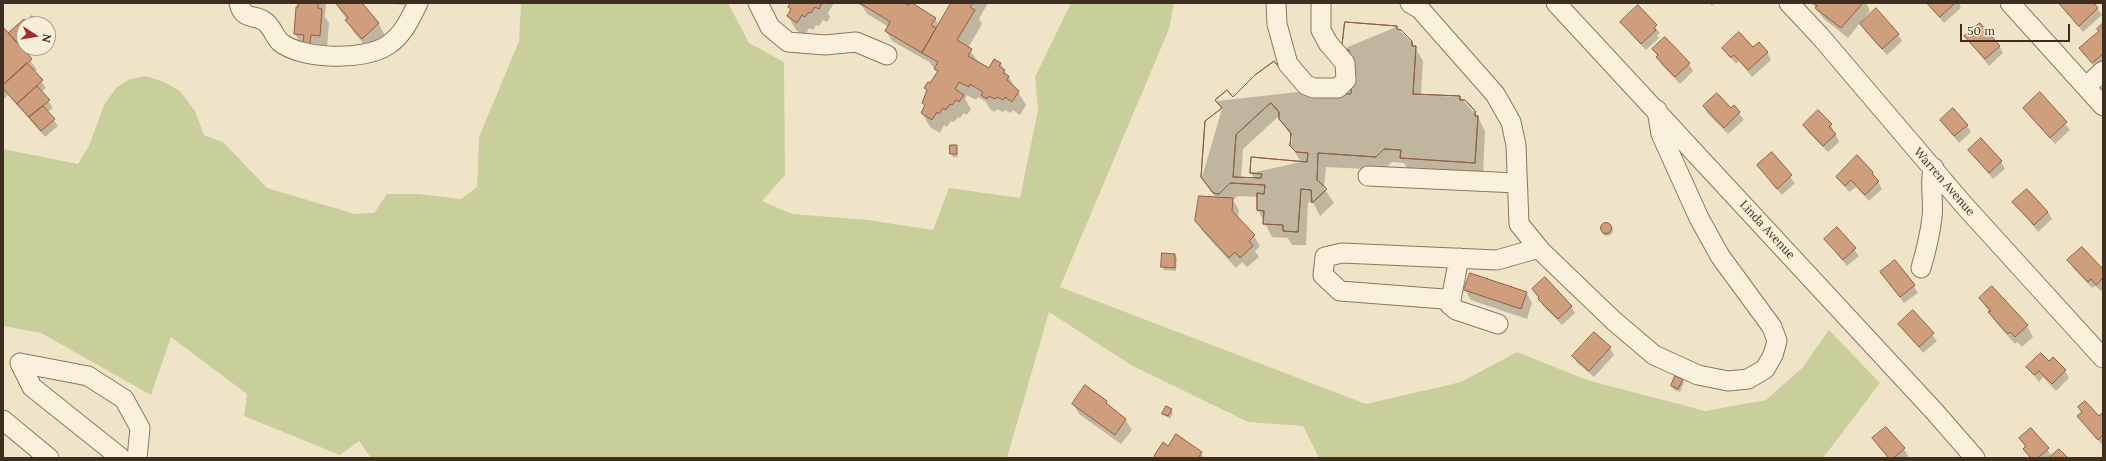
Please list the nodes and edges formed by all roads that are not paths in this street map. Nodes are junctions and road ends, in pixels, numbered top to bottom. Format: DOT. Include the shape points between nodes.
graph roads {
  1 [pos="239,3"];
  2 [pos="418,3"];
  3 [pos="758,3"];
  4 [pos="1276,3"];
  5 [pos="1321,3"];
  6 [pos="1410,3"];
  7 [pos="1556,3"];
  8 [pos="1789,3"];
  9 [pos="2010,3"];
  10 [pos="886,55"];
  11 [pos="2103,71"];
  12 [pos="2086,87"];
  13 [pos="2103,106"];
  14 [pos="1657,110"];
  15 [pos="1934,168"];
  16 [pos="1368,176"];
  17 [pos="1517,183"];
  18 [pos="1539,248"];
  19 [pos="1459,258"];
  20 [pos="1921,268"];
  21 [pos="1450,306"];
  22 [pos="1498,324"];
  23 [pos="2103,358"];
  24 [pos="3,420"];
  25 [pos="138,454"];
  26 [pos="49,458"];
  27 [pos="121,458"];
  28 [pos="1975,458"];
  1 -- 2 [label="street" via="249,17 263,20 280,41 295,50 314,54 355,56 388,45 405,29"];
  3 -- 10 [label="street" via="770,27 788,42 825,45 856,42"];
  4 -- 5 [label="street" via="1277,24 1288,64 1306,85 1314,88 1338,88 1346,80 1345,63 1321,30"];
  6 -- 17 [label="street" via="1420,9 1496,94 1511,122 1516,146"];
  7 -- 14 [label="street, Linda Avenue"];
  8 -- 15 [label="street, Warren Avenue"];
  9 -- 12 [label="street"];
  11 -- 12 [label="street"];
  12 -- 13 [label="street"];
  14 -- 18 [label="street" via="1661,134 1699,218 1720,256 1772,327 1777,341 1765,369 1748,379 1728,382 1698,375 1654,355 1614,321"];
  14 -- 28 [label="street, Linda Avenue"];
  15 -- 20 [label="street" via="1931,174 1932,216"];
  15 -- 23 [label="street, Warren Avenue" via="1963,204"];
  16 -- 17 [label="street"];
  17 -- 18 [label="street" via="1519,224"];
  18 -- 19 [label="street" via="1497,260"];
  19 -- 21 [label="street"];
  19 -- 21 [label="street" via="1342,253 1325,257 1323,275 1340,291 1444,299"];
  21 -- 22 [label="street"];
  24 -- 26 [label="street"];
  25 -- 27 [label="street" via="140,428 124,399 88,376 20,363 32,387"];
}
